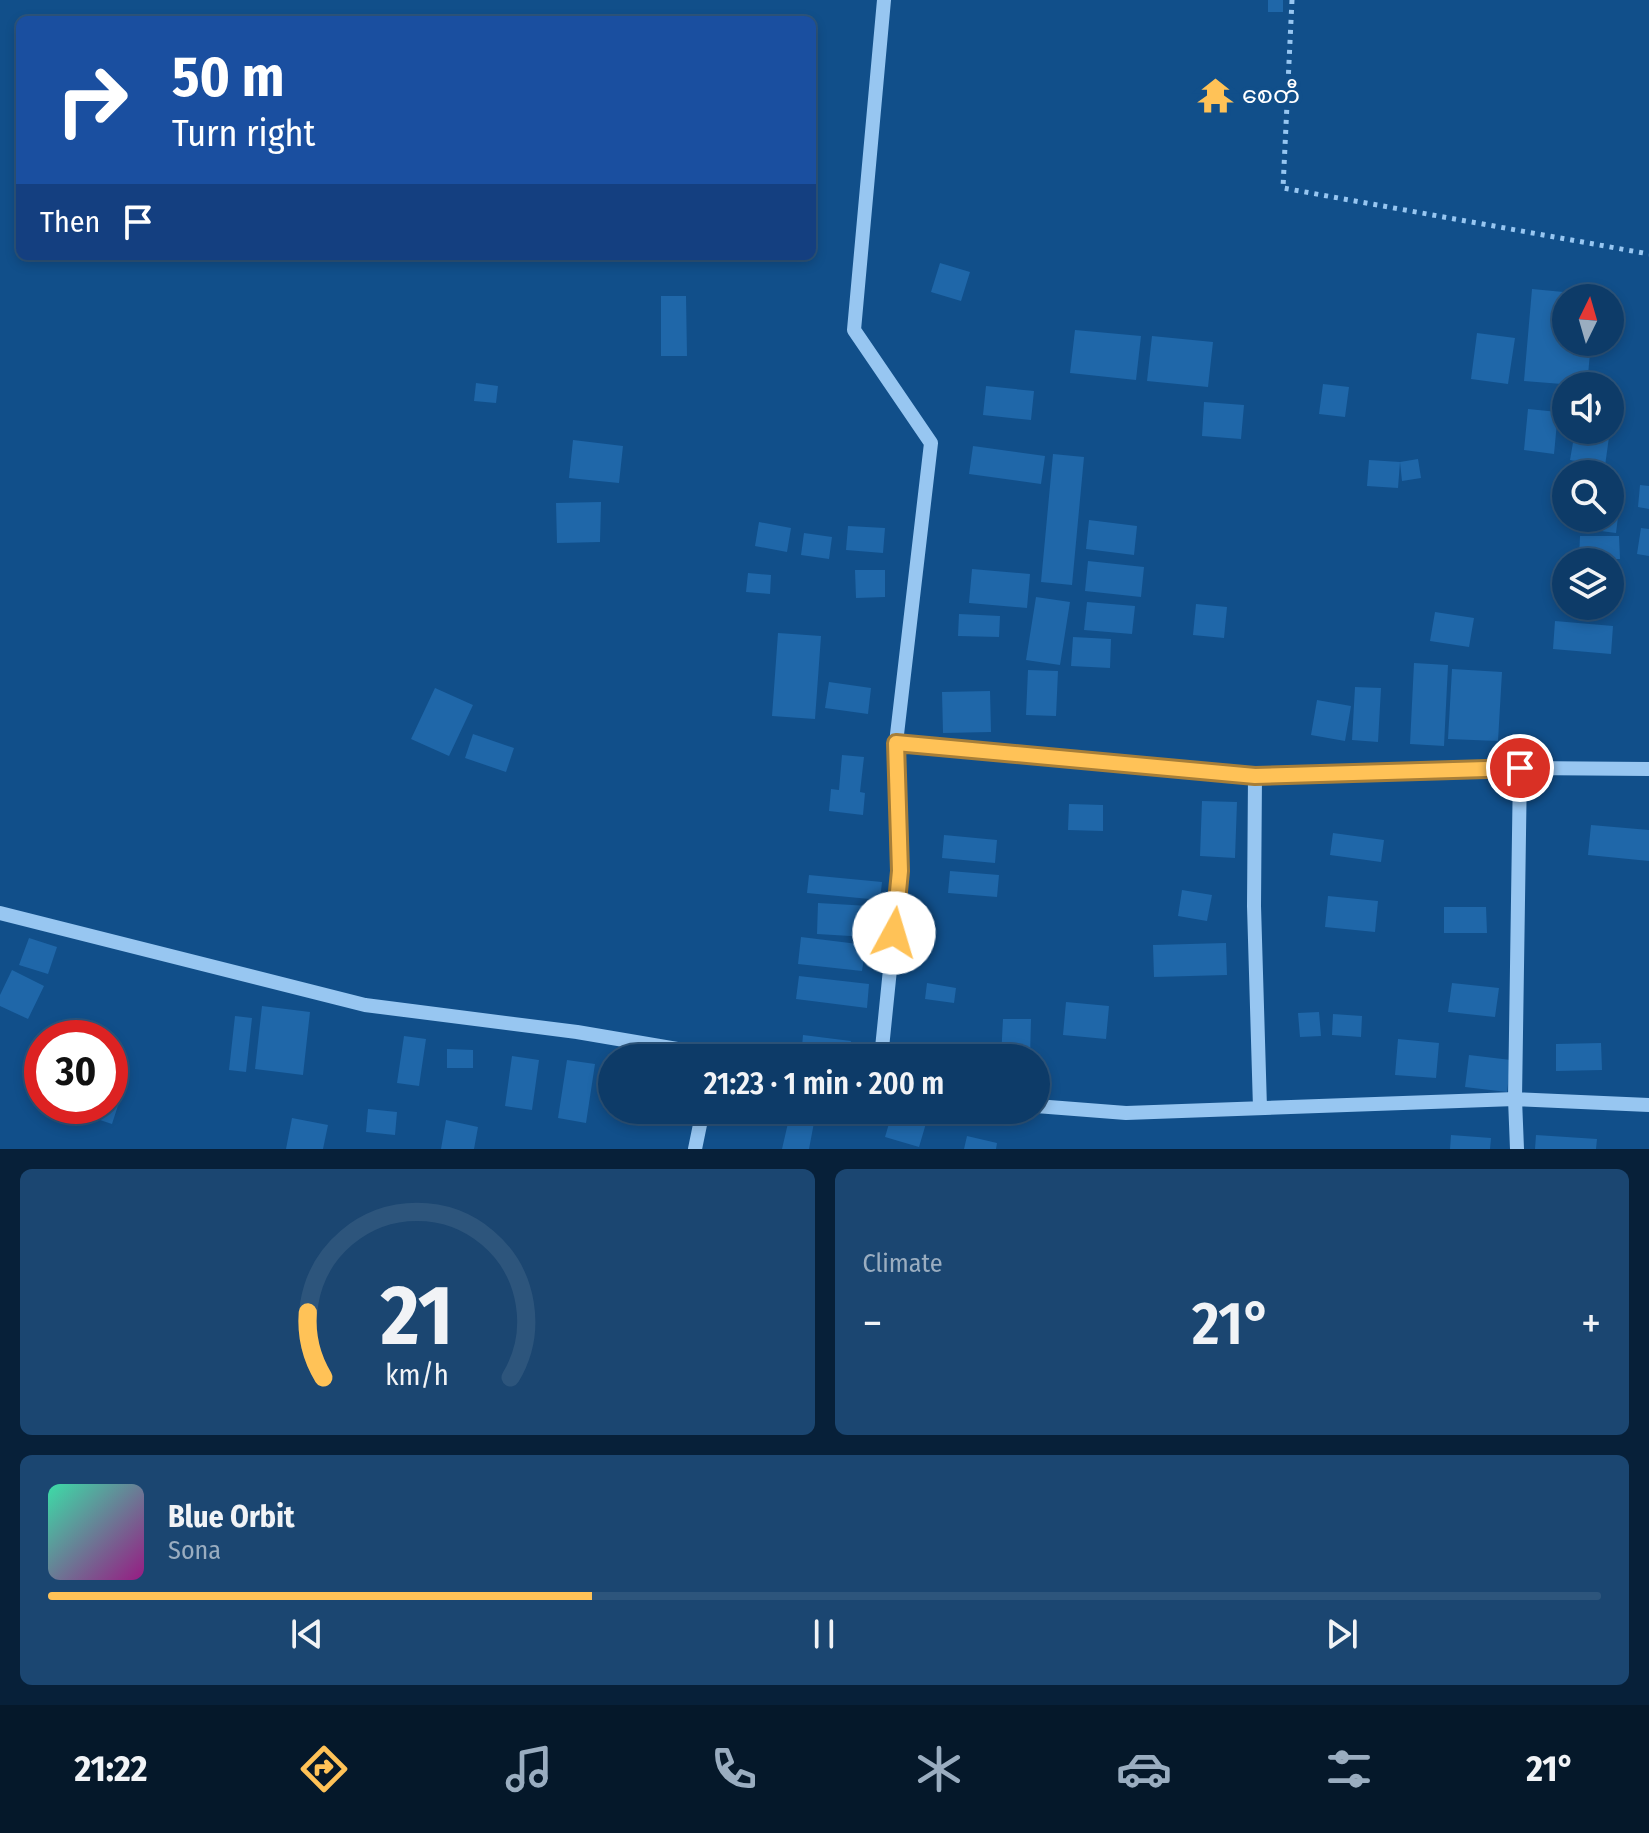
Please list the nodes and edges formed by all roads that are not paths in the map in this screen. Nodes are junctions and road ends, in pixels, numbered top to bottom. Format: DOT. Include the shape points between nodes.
graph roads {
  1 [pos="884,0"];
  2 [pos="896,743"];
  3 [pos="1520,768"];
  4 [pos="1649,769"];
  5 [pos="1255,776"];
  6 [pos="0,913"];
  7 [pos="646,1044"];
  8 [pos="882,1044"];
  9 [pos="1515,1099"];
  10 [pos="1649,1105"];
  11 [pos="1050,1107"];
  12 [pos="1260,1108"];
  13 [pos="700,1124"];
  14 [pos="695,1149"];
  15 [pos="1517,1149"];
  1 -- 2 [label="street" via="854,330 931,443"];
  2 -- 5 [label="street"];
  2 -- 8 [label="street" via="900,871"];
  3 -- 4 [label="street"];
  3 -- 5 [label="street"];
  3 -- 9 [label="street"];
  5 -- 12 [label="street"];
  6 -- 7 [label="street" via="365,1005"];
  9 -- 10 [label="street"];
  9 -- 12 [label="street"];
  9 -- 15 [label="street"];
  11 -- 12 [label="street" via="1126,1113"];
  13 -- 14 [label="street"];
}
